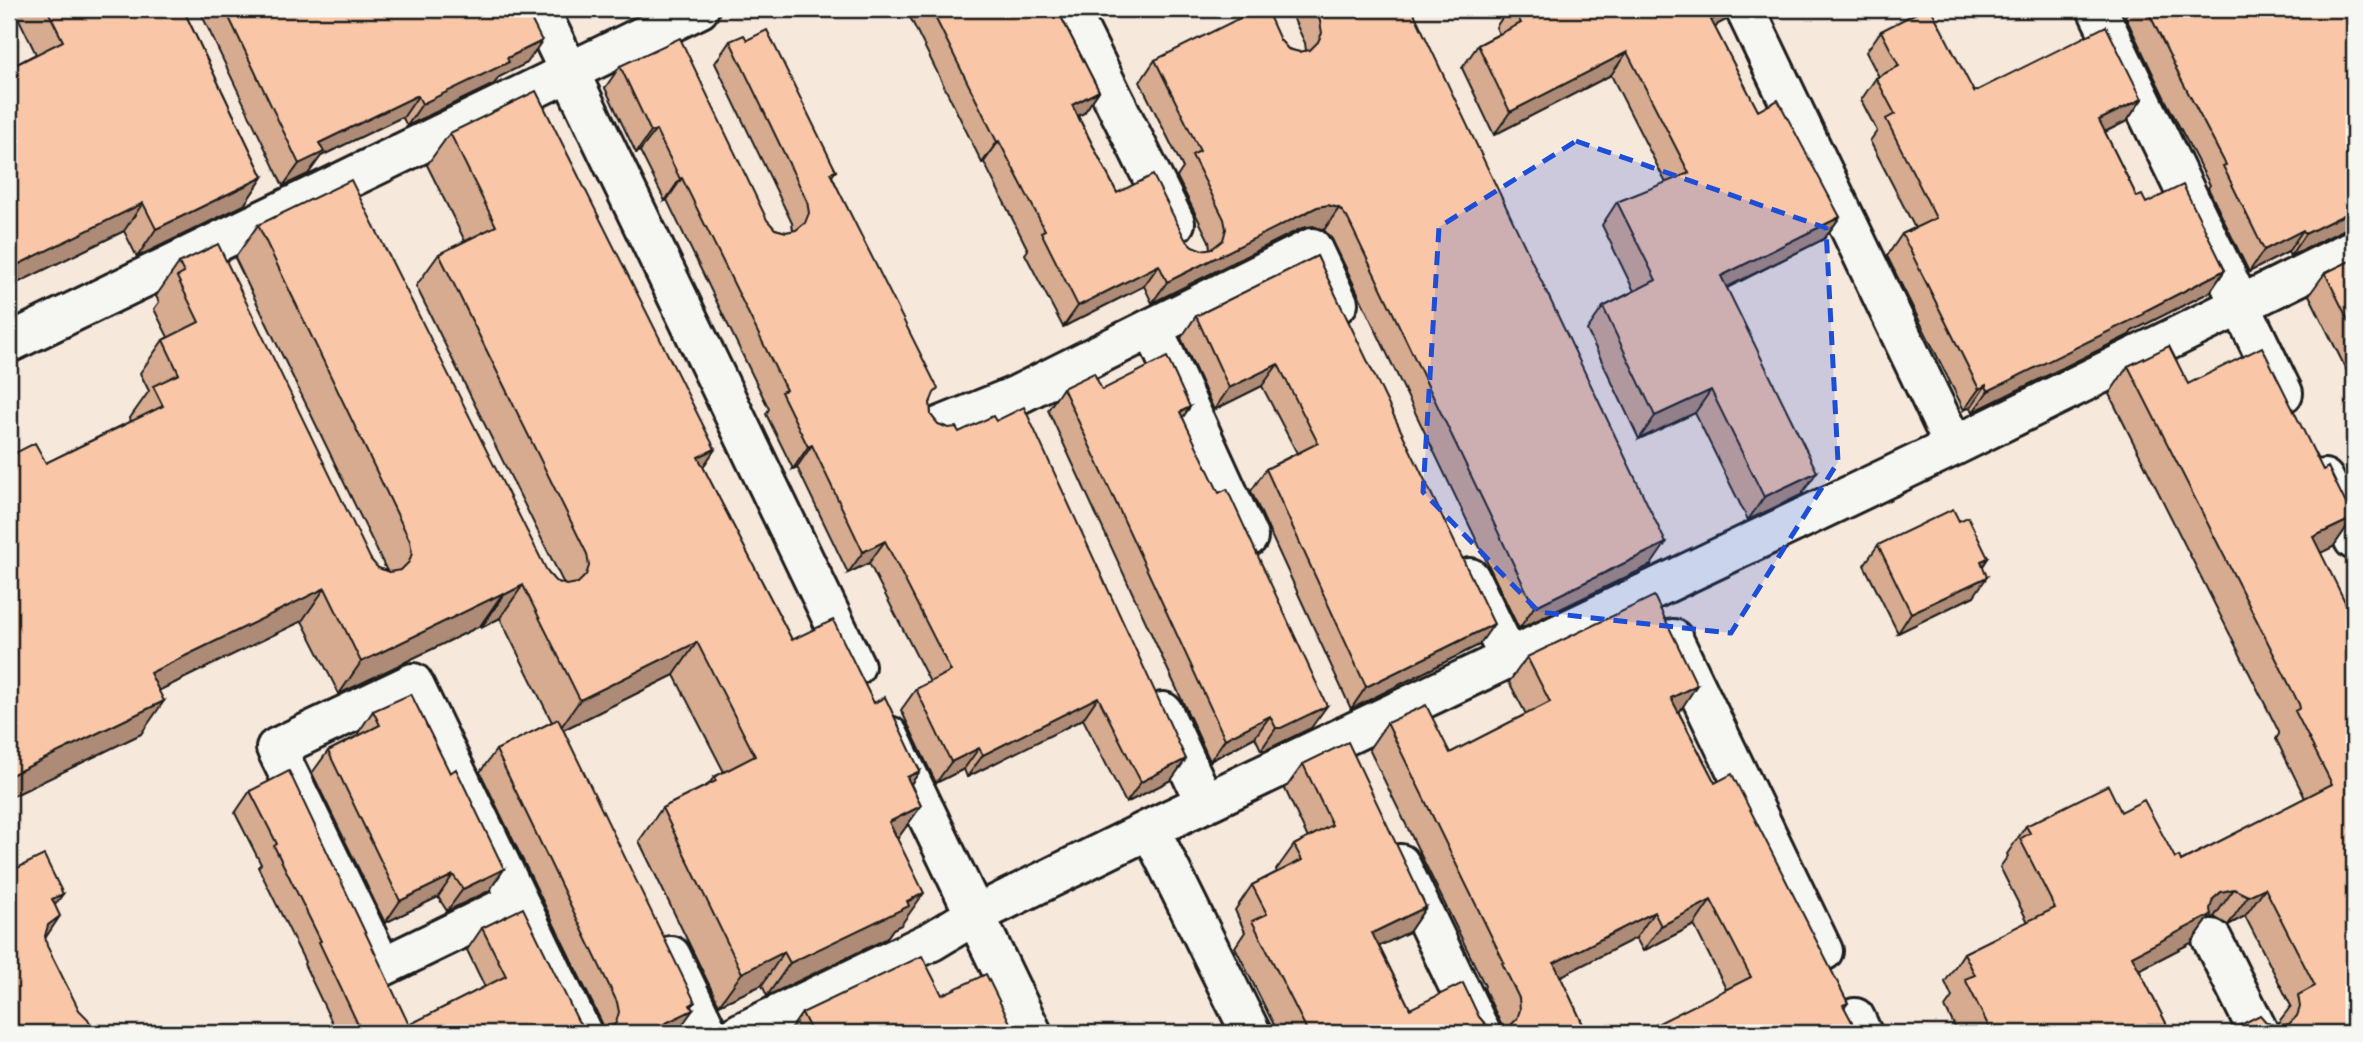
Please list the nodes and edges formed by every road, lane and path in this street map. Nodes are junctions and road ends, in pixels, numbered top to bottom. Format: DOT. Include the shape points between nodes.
graph roads {
  1 [pos="539,9"];
  2 [pos="1069,9"];
  3 [pos="1745,9"];
  4 [pos="2097,9"];
  5 [pos="685,15"];
  6 [pos="689,59"];
  7 [pos="569,71"];
  8 [pos="256,179"];
  9 [pos="273,215"];
  10 [pos="2354,249"];
  11 [pos="1189,250"];
  12 [pos="2239,305"];
  13 [pos="1153,329"];
  14 [pos="1354,335"];
  15 [pos="9,343"];
  16 [pos="936,428"];
  17 [pos="1954,446"];
  18 [pos="2354,540"];
  19 [pos="1455,546"];
  20 [pos="1261,564"];
  21 [pos="1665,572"];
  22 [pos="1509,658"];
  23 [pos="1148,679"];
  24 [pos="1334,725"];
  25 [pos="1358,775"];
  26 [pos="1205,803"];
  27 [pos="1150,829"];
  28 [pos="1387,836"];
  29 [pos="518,901"];
  30 [pos="975,915"];
  31 [pos="656,926"];
  32 [pos="2212,939"];
  33 [pos="1823,951"];
  34 [pos="582,1033"];
  35 [pos="734,1033"];
  36 [pos="1032,1033"];
  37 [pos="1251,1033"];
  38 [pos="1481,1033"];
  39 [pos="2259,1033"];
  1 -- 7 [label="street"];
  2 -- 11 [label="street"];
  3 -- 17 [label="street"];
  4 -- 12 [label="street"];
  5 -- 6 [label="street"];
  5 -- 7 [label="street"];
  7 -- 9 [label="street" via="346,195"];
  7 -- 30 [label="street"];
  8 -- 9 [label="street"];
  9 -- 15 [label="street" via="212,260"];
  10 -- 12 [label="street"];
  12 -- 17 [label="street"];
  12 -- 18 [label="street"];
  13 -- 14 [label="street" via="1312,248"];
  13 -- 16 [label="street" via="1023,408"];
  13 -- 20 [label="street"];
  17 -- 21 [label="street"];
  19 -- 22 [label="street"];
  21 -- 22 [label="street"];
  21 -- 33 [label="street"];
  22 -- 24 [label="street"];
  23 -- 26 [label="street"];
  24 -- 25 [label="street"];
  24 -- 26 [label="street"];
  26 -- 27 [label="street"];
  27 -- 30 [label="street"];
  27 -- 37 [label="street"];
  28 -- 38 [label="street"];
  29 -- 29 [label="street" via="382,967 276,748 413,682"];
  29 -- 34 [label="street"];
  30 -- 35 [label="street" via="932,941"];
  30 -- 36 [label="street"];
  31 -- 35 [label="street"];
  32 -- 39 [label="street"];
}
